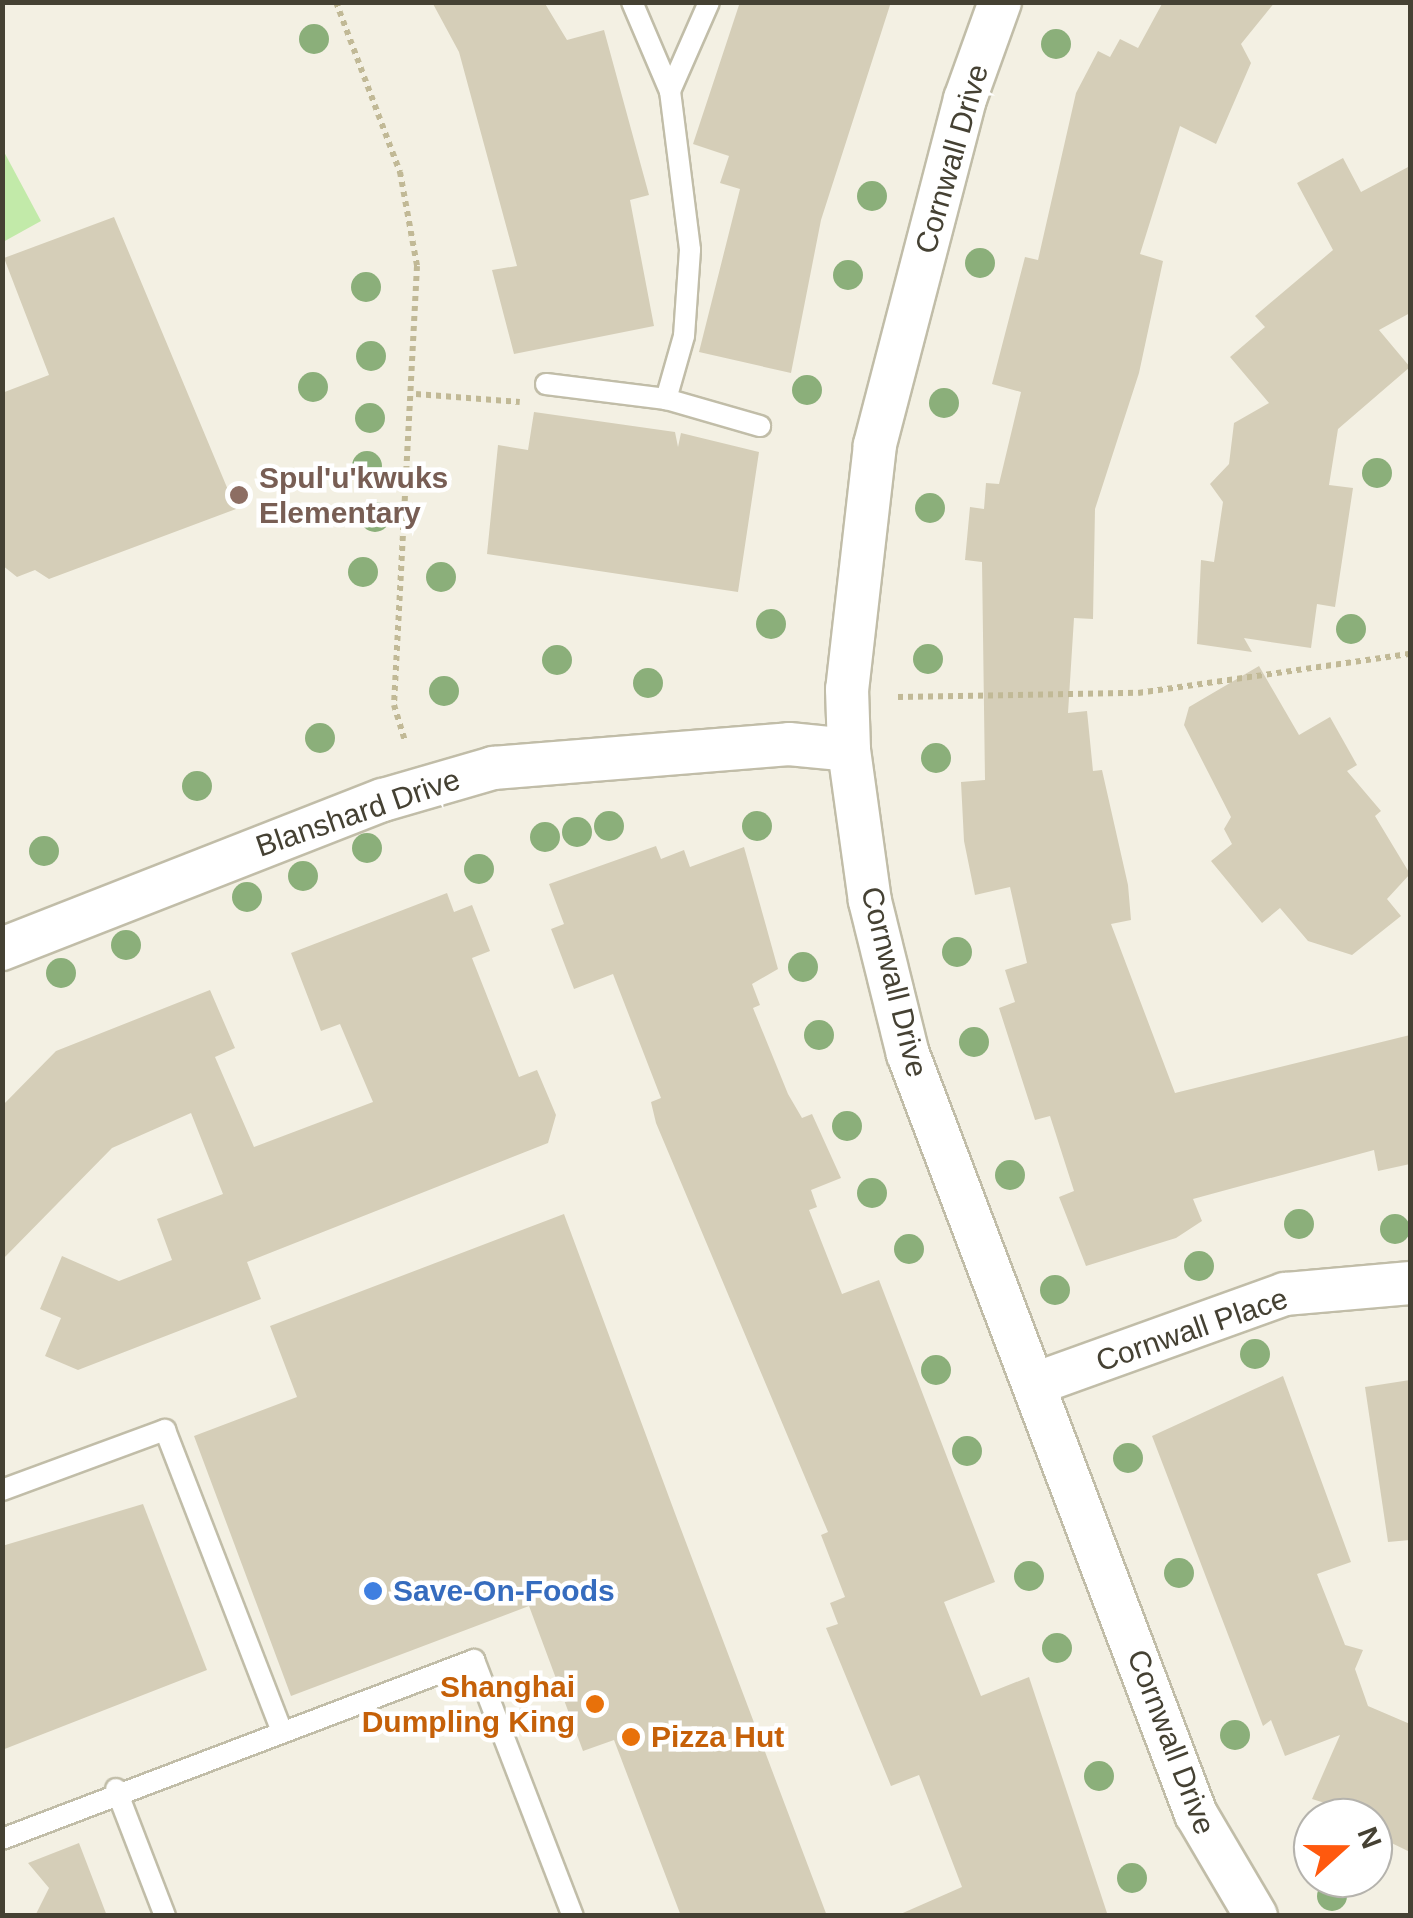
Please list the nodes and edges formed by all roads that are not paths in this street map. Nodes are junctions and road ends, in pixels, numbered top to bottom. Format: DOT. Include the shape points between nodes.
graph roads {
  1 [pos="632,2"];
  2 [pos="709,2"];
  3 [pos="1000,2"];
  4 [pos="670,91"];
  5 [pos="546,384"];
  6 [pos="666,399"];
  7 [pos="760,426"];
  8 [pos="849,750"];
  9 [pos="2,950"];
  10 [pos="1410,1283"];
  11 [pos="1035,1384"];
  12 [pos="2,1490"];
  13 [pos="282,1732"];
  14 [pos="116,1789"];
  15 [pos="2,1839"];
  16 [pos="165,1916"];
  17 [pos="573,1916"];
  18 [pos="1256,1916"];
  1 -- 4 [label="lane"];
  2 -- 4 [label="lane"];
  3 -- 8 [label="street, Cornwall Drive" via="965,99 875,446 847,689"];
  4 -- 6 [label="lane" via="690,250 684,336"];
  5 -- 6 [label="lane"];
  6 -- 7 [label="lane"];
  8 -- 9 [label="street, Blanshard Drive" via="789,744 566,756 475,773"];
  8 -- 11 [label="street, Cornwall Drive" via="870,900 908,1054"];
  10 -- 11 [label="street, Cornwall Place" via="1285,1294"];
  11 -- 18 [label="street, Cornwall Drive" via="1196,1814"];
  12 -- 13 [label="lane" via="165,1430"];
  13 -- 14 [label="lane"];
  13 -- 17 [label="lane" via="474,1660"];
  14 -- 15 [label="lane"];
  14 -- 16 [label="lane"];
}
